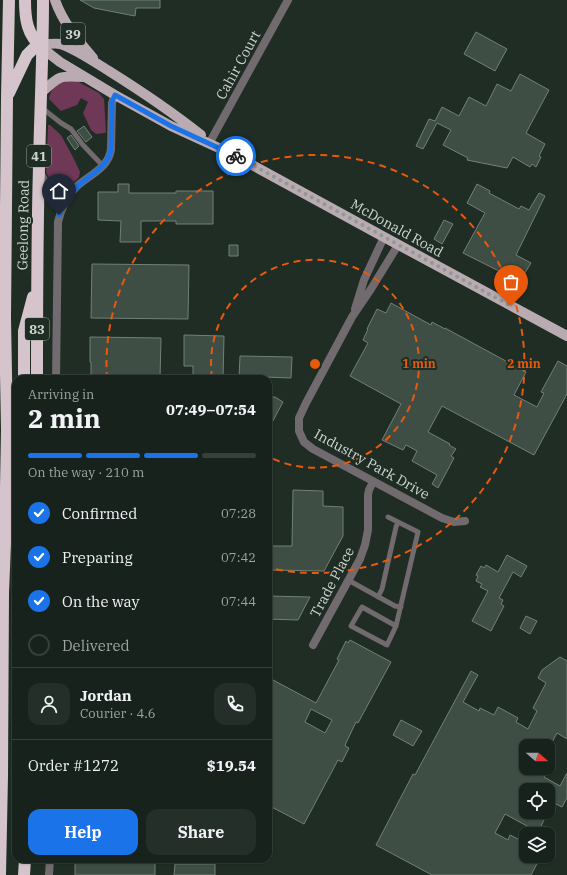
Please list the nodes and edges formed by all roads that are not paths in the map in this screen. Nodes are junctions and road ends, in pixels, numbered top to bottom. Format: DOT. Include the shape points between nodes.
graph roads {
  1 [pos="9,0"];
  2 [pos="25,0"];
  3 [pos="44,0"];
  4 [pos="55,0"];
  5 [pos="288,0"];
  6 [pos="41,46"];
  7 [pos="99,64"];
  8 [pos="87,78"];
  9 [pos="124,80"];
  10 [pos="42,92"];
  11 [pos="115,95"];
  12 [pos="7,97"];
  13 [pos="41,107"];
  14 [pos="212,144"];
  15 [pos="103,166"];
  16 [pos="39,167"];
  17 [pos="61,212"];
  18 [pos="384,237"];
  19 [pos="398,245"];
  20 [pos="37,280"];
  21 [pos="352,317"];
  22 [pos="567,336"];
  23 [pos="24,375"];
  24 [pos="37,375"];
  25 [pos="56,375"];
  26 [pos="3,406"];
  27 [pos="4,467"];
  28 [pos="12,476"];
  29 [pos="373,482"];
  30 [pos="388,517"];
  31 [pos="465,521"];
  32 [pos="398,522"];
  33 [pos="348,580"];
  34 [pos="2,590"];
  35 [pos="378,597"];
  36 [pos="401,607"];
  37 [pos="396,626"];
  38 [pos="313,644"];
  39 [pos="1,776"];
  40 [pos="24,863"];
  41 [pos="50,863"];
  42 [pos="0,875"];
  43 [pos="24,875"];
  44 [pos="49,875"];
  1 -- 12 [label="highway, Geelong Road"];
  2 -- 6 [label="highway" via="28,29 33,39"];
  3 -- 6 [label="highway, Geelong Road"];
  4 -- 7 [label="main road, 39" via="72,32"];
  5 -- 14 [label="street, Cahir Court"];
  6 -- 7 [label="main road, McDonald Road / 39" via="61,44"];
  6 -- 8 [label="main road, McDonald Road / 39" via="60,62"];
  6 -- 10 [label="highway, Geelong Road"];
  6 -- 12 [label="highway, 41" via="27,55"];
  7 -- 9 [label="main road, McDonald Road / 39"];
  8 -- 10 [label="main road" via="61,77"];
  8 -- 11 [label="main road, McDonald Road / 39"];
  9 -- 11 [label="main road"];
  9 -- 14 [label="main road, McDonald Road / 39" via="177,116"];
  10 -- 13 [label="highway, Geelong Road / 41"];
  11 -- 14 [label="main road, McDonald Road / 39" via="171,126"];
  11 -- 15 [label="street" via="112,101 111,151"];
  12 -- 26 [label="highway, Geelong Road / 41"];
  13 -- 15 [label="lane" via="71,129"];
  13 -- 16 [label="highway, Geelong Road / 41"];
  14 -- 18 [label="main road, McDonald Road / 39"];
  15 -- 17 [label="street" via="75,189"];
  16 -- 17 [label="lane"];
  16 -- 20 [label="highway, Geelong Road / 41"];
  17 -- 25 [label="street" via="57,232"];
  18 -- 19 [label="main road, McDonald Road / 39"];
  18 -- 21 [label="street, Industry Park Drive" via="364,280"];
  19 -- 21 [label="street, Industry Park Drive"];
  19 -- 22 [label="main road, McDonald Road / 39"];
  20 -- 23 [label="highway, 41" via="24,332"];
  20 -- 24 [label="highway, Geelong Road / 83"];
  21 -- 29 [label="street, Industry Park Drive" via="299,418 299,431 304,442 314,449"];
  26 -- 27 [label="highway, Geelong Road"];
  27 -- 28 [label="highway"];
  27 -- 34 [label="highway, Geelong Road"];
  29 -- 31 [label="street, Industry Park Drive" via="442,518 454,522"];
  29 -- 33 [label="street, Trade Place" via="368,495 368,530 365,545"];
  30 -- 32 [label="lane"];
  32 -- 35 [label="lane"];
  32 -- 36 [label="lane" via="418,532"];
  33 -- 35 [label="lane"];
  33 -- 38 [label="street, Trade Place"];
  34 -- 39 [label="highway, Geelong Road"];
  35 -- 36 [label="lane"];
  36 -- 37 [label="lane"];
  37 -- 37 [label="lane" via="387,645 352,626 362,607"];
  39 -- 42 [label="highway, Geelong Road"];
  40 -- 43 [label="highway"];
  41 -- 44 [label="street"];
}
